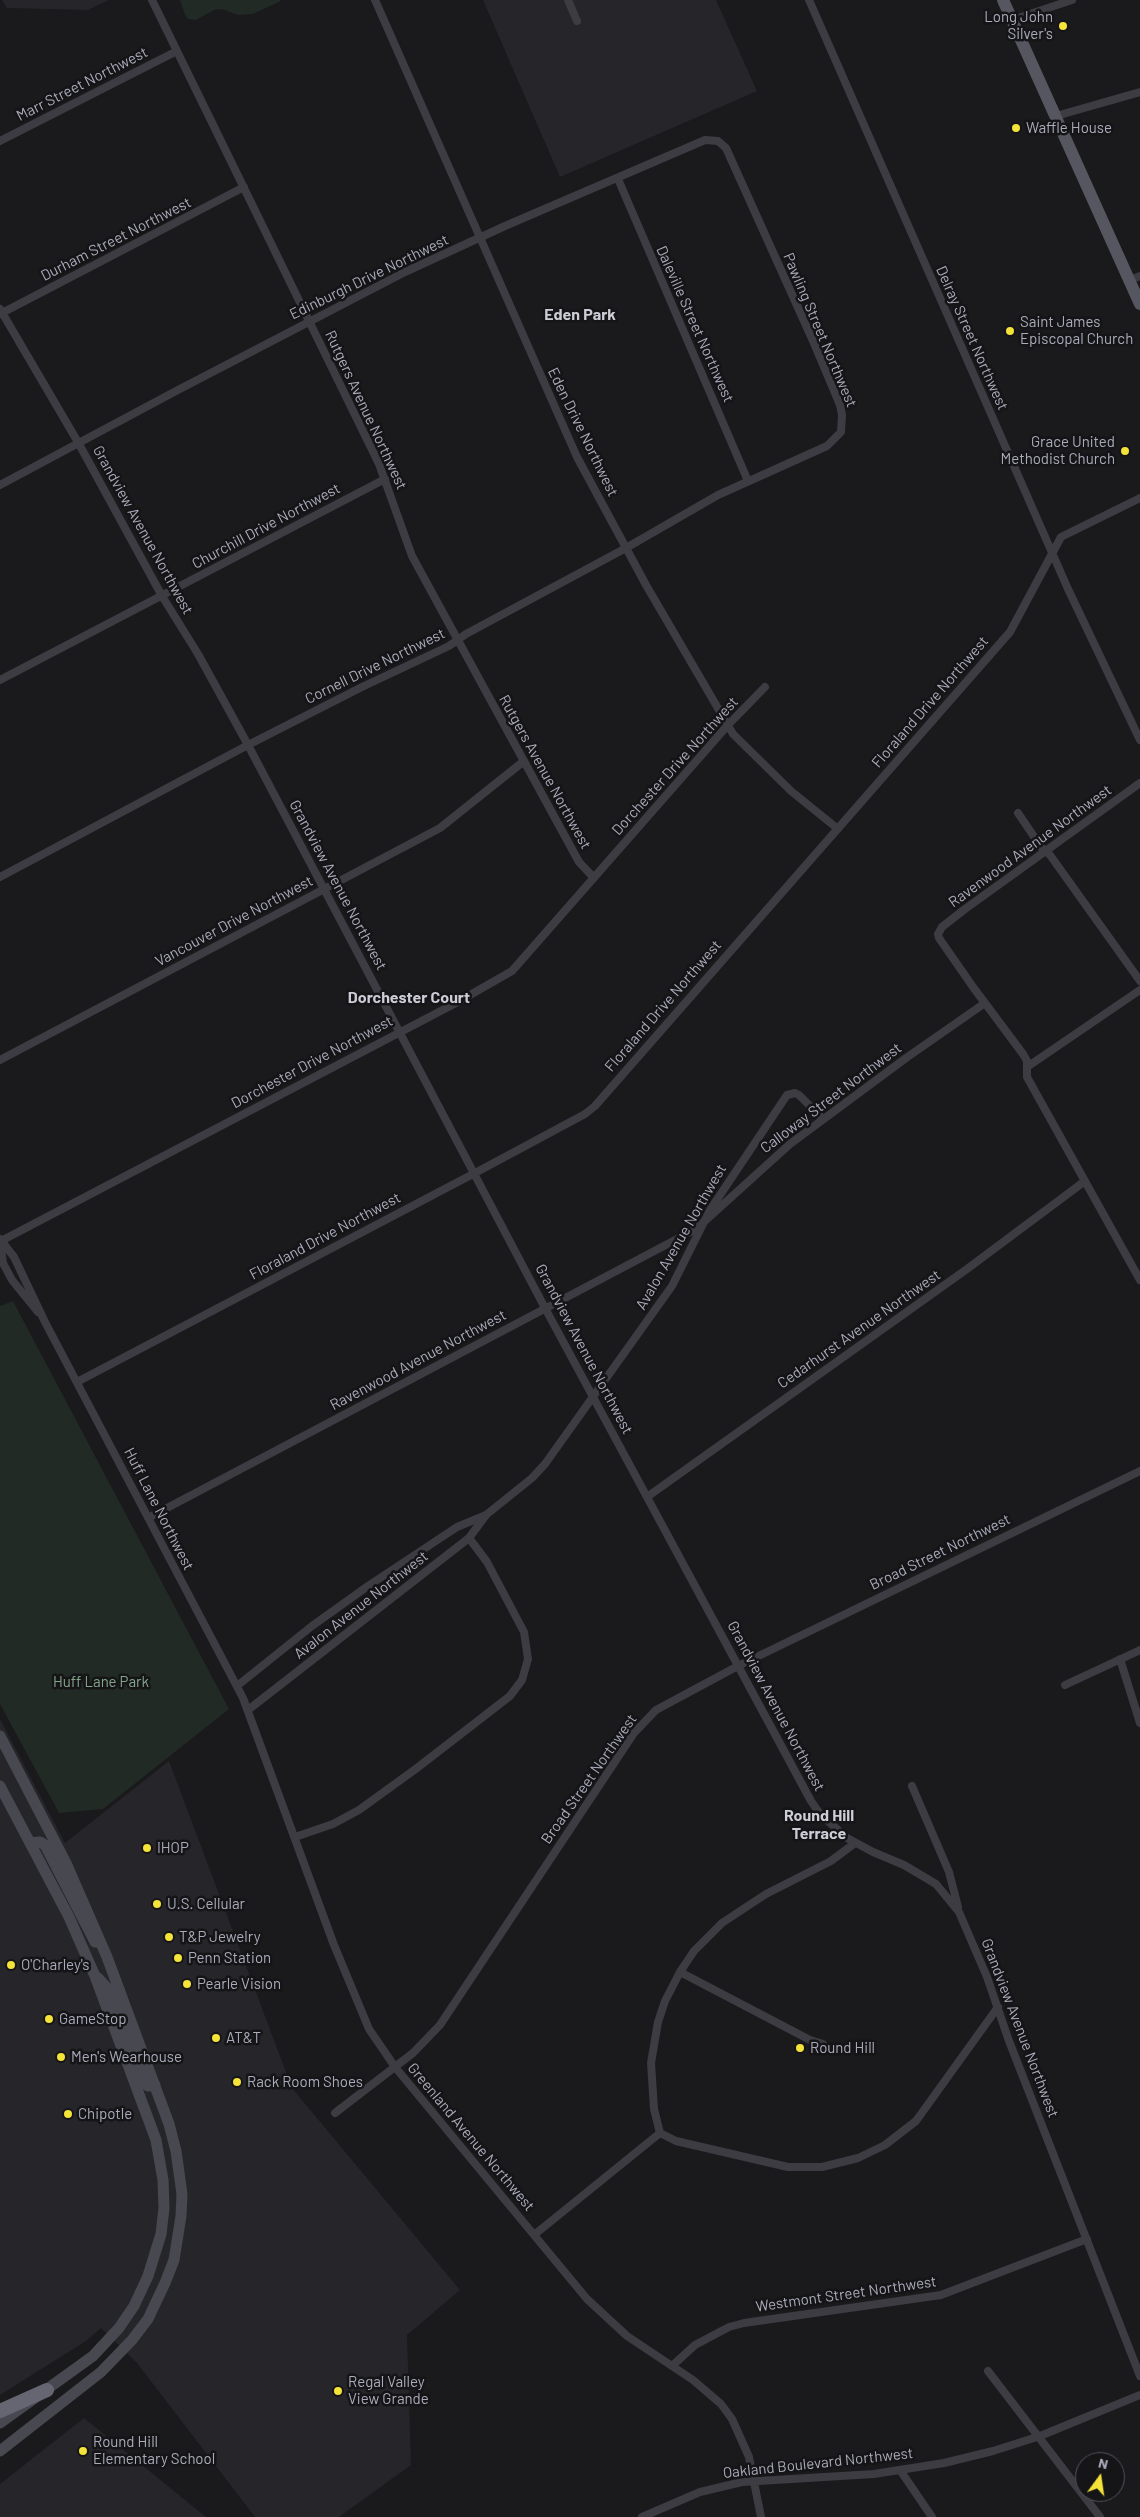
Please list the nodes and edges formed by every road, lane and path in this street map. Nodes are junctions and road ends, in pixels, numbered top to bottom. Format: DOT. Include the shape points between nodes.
graph roads {
  1 [pos="152,0"];
  2 [pos="375,0"];
  3 [pos="568,0"];
  4 [pos="808,0"];
  5 [pos="1003,0"];
  6 [pos="1072,0"];
  7 [pos="1012,20"];
  8 [pos="577,21"];
  9 [pos="177,51"];
  10 [pos="1140,92"];
  11 [pos="1056,116"];
  12 [pos="0,142"];
  13 [pos="618,179"];
  14 [pos="741,182"];
  15 [pos="244,187"];
  16 [pos="479,237"];
  17 [pos="1135,278"];
  18 [pos="1140,304"];
  19 [pos="1,312"];
  20 [pos="310,322"];
  21 [pos="79,444"];
  22 [pos="788,464"];
  23 [pos="385,479"];
  24 [pos="748,481"];
  25 [pos="0,485"];
  26 [pos="1140,498"];
  27 [pos="626,548"];
  28 [pos="1052,552"];
  29 [pos="162,596"];
  30 [pos="457,641"];
  31 [pos="0,680"];
  32 [pos="765,687"];
  33 [pos="727,726"];
  34 [pos="1140,740"];
  35 [pos="248,745"];
  36 [pos="524,761"];
  37 [pos="1140,783"];
  38 [pos="1018,813"];
  39 [pos="838,829"];
  40 [pos="1045,851"];
  41 [pos="0,877"];
  42 [pos="594,878"];
  43 [pos="324,889"];
  44 [pos="1140,981"];
  45 [pos="1140,990"];
  46 [pos="985,1003"];
  47 [pos="399,1032"];
  48 [pos="0,1060"];
  49 [pos="1027,1067"];
  50 [pos="823,1119"];
  51 [pos="475,1173"];
  52 [pos="1085,1181"];
  53 [pos="702,1225"];
  54 [pos="0,1240"];
  55 [pos="1140,1280"];
  56 [pos="545,1308"];
  57 [pos="45,1322"];
  58 [pos="77,1382"];
  59 [pos="594,1397"];
  60 [pos="1140,1471"];
  61 [pos="648,1497"];
  62 [pos="486,1515"];
  63 [pos="148,1518"];
  64 [pos="469,1538"];
  65 [pos="1140,1650"];
  66 [pos="1120,1659"];
  67 [pos="738,1666"];
  68 [pos="1065,1685"];
  69 [pos="237,1686"];
  70 [pos="248,1710"];
  71 [pos="1140,1723"];
  72 [pos="0,1736"];
  73 [pos="0,1786"];
  74 [pos="912,1786"];
  75 [pos="295,1837"];
  76 [pos="30,1843"];
  77 [pos="855,1843"];
  78 [pos="959,1912"];
  79 [pos="107,1957"];
  80 [pos="680,1972"];
  81 [pos="95,1976"];
  82 [pos="998,2007"];
  83 [pos="823,2044"];
  84 [pos="395,2067"];
  85 [pos="155,2085"];
  86 [pos="335,2113"];
  87 [pos="660,2133"];
  88 [pos="534,2235"];
  89 [pos="1087,2239"];
  90 [pos="672,2366"];
  91 [pos="988,2371"];
  92 [pos="1140,2376"];
  93 [pos="47,2390"];
  94 [pos="1140,2395"];
  95 [pos="0,2411"];
  96 [pos="0,2423"];
  97 [pos="1040,2436"];
  98 [pos="0,2451"];
  99 [pos="900,2470"];
  100 [pos="755,2481"];
  101 [pos="642,2517"];
  102 [pos="761,2517"];
  103 [pos="932,2517"];
  104 [pos="1100,2517"];
  1 -- 9 [label="street, Rutgers Avenue Northwest"];
  2 -- 16 [label="street, Eden Drive Northwest"];
  3 -- 8 [label="street"];
  4 -- 28 [label="street, Delray Street Northwest"];
  5 -- 7 [label="main road"];
  6 -- 7 [label="street"];
  7 -- 11 [label="main road"];
  9 -- 12 [label="street, Marr Street Northwest"];
  9 -- 15 [label="street, Rutgers Avenue Northwest"];
  10 -- 11 [label="street"];
  11 -- 17 [label="main road"];
  13 -- 14 [label="street, Edinburgh Drive Northwest" via="705,140 712,140 726,148"];
  13 -- 16 [label="street, Edinburgh Drive Northwest"];
  13 -- 24 [label="street, Daleville Street Northwest"];
  14 -- 22 [label="street, Pawling Street Northwest" via="813,341 842,416 837,438"];
  15 -- 19 [label="street, Durham Street Northwest"];
  15 -- 20 [label="street, Rutgers Avenue Northwest"];
  16 -- 20 [label="street, Edinburgh Drive Northwest"];
  16 -- 27 [label="street, Eden Drive Northwest" via="577,457"];
  17 -- 18 [label="main road"];
  19 -- 21 [label="street, Grandview Avenue Northwest"];
  20 -- 21 [label="street, Edinburgh Drive Northwest"];
  20 -- 23 [label="street, Rutgers Avenue Northwest"];
  21 -- 25 [label="street, Edinburgh Drive Northwest"];
  21 -- 29 [label="street, Grandview Avenue Northwest"];
  22 -- 24 [label="street, Cornell Drive Northwest"];
  23 -- 29 [label="street, Churchill Drive Northwest"];
  23 -- 30 [label="street, Rutgers Avenue Northwest" via="412,556"];
  24 -- 27 [label="street, Cornell Drive Northwest" via="684,513"];
  26 -- 28 [label="street, Floraland Drive Northwest" via="1066,532"];
  27 -- 30 [label="street, Cornell Drive Northwest"];
  27 -- 33 [label="street, Eden Drive Northwest"];
  28 -- 34 [label="street, Delray Street Northwest"];
  28 -- 39 [label="street, Floraland Drive Northwest" via="1010,632"];
  29 -- 31 [label="street, Churchill Drive Northwest"];
  29 -- 35 [label="street, Grandview Avenue Northwest"];
  30 -- 35 [label="street, Cornell Drive Northwest"];
  30 -- 36 [label="street, Rutgers Avenue Northwest"];
  32 -- 33 [label="street, Dorchester Drive Northwest"];
  33 -- 39 [label="street, Eden Drive Northwest" via="742,745 784,784"];
  33 -- 42 [label="street, Dorchester Drive Northwest"];
  35 -- 41 [label="street, Cornell Drive Northwest"];
  35 -- 43 [label="street, Grandview Avenue Northwest"];
  36 -- 42 [label="street, Rutgers Avenue Northwest" via="579,862"];
  36 -- 43 [label="street, Vancouver Drive Northwest" via="440,828"];
  37 -- 40 [label="street, Ravenwood Avenue Northwest"];
  38 -- 40 [label="street"];
  39 -- 51 [label="street, Floraland Drive Northwest" via="595,1106"];
  40 -- 44 [label="street"];
  40 -- 46 [label="street, Ravenwood Avenue Northwest" via="965,909 938,934"];
  42 -- 47 [label="street, Dorchester Drive Northwest" via="512,971"];
  43 -- 47 [label="street, Grandview Avenue Northwest"];
  43 -- 48 [label="street, Vancouver Drive Northwest"];
  45 -- 49 [label="street"];
  46 -- 49 [label="street" via="1024,1054"];
  46 -- 50 [label="street, Calloway Street Northwest"];
  47 -- 51 [label="street, Grandview Avenue Northwest"];
  47 -- 54 [label="street, Dorchester Drive Northwest"];
  49 -- 52 [label="street" via="1027,1077"];
  50 -- 53 [label="street, Calloway Street Northwest" via="765,1165"];
  50 -- 53 [label="street, Avalon Avenue Northwest" via="799,1095 787,1095"];
  51 -- 56 [label="street, Grandview Avenue Northwest"];
  51 -- 58 [label="street, Floraland Drive Northwest"];
  52 -- 55 [label="street"];
  52 -- 61 [label="street, Cedarhurst Avenue Northwest"];
  53 -- 56 [label="street, Ravenwood Avenue Northwest"];
  53 -- 59 [label="street, Avalon Avenue Northwest" via="672,1286"];
  54 -- 57 [label="street, Huff Lane Northwest" via="14,1257"];
  54 -- 57 [label="street, Huff Lane Northwest" via="3,1263 12,1280"];
  56 -- 59 [label="street, Grandview Avenue Northwest"];
  56 -- 63 [label="street, Ravenwood Avenue Northwest"];
  57 -- 58 [label="street, Huff Lane Northwest"];
  58 -- 63 [label="street, Huff Lane Northwest"];
  59 -- 61 [label="street, Grandview Avenue Northwest"];
  59 -- 62 [label="street, Avalon Avenue Northwest" via="545,1464"];
  60 -- 67 [label="street, Broad Street Northwest"];
  61 -- 67 [label="street, Grandview Avenue Northwest"];
  62 -- 64 [label="street, Avalon Avenue Northwest"];
  62 -- 69 [label="street, Avalon Avenue Northwest" via="457,1527 368,1586"];
  63 -- 69 [label="street, Huff Lane Northwest"];
  64 -- 70 [label="street, Avalon Avenue Northwest"];
  64 -- 75 [label="street" via="487,1562 524,1632 528,1659 522,1680 510,1696 358,1810 332,1824"];
  65 -- 66 [label="street"];
  66 -- 68 [label="street"];
  66 -- 71 [label="street"];
  67 -- 77 [label="street, Grandview Avenue Northwest" via="811,1801 834,1827"];
  67 -- 84 [label="street, Broad Street Northwest" via="670,1702 645,1721 440,2025"];
  69 -- 70 [label="street, Huff Lane Northwest"];
  70 -- 75 [label="street, Greenland Avenue Northwest"];
  72 -- 79 [label="main road" via="66,1863"];
  73 -- 76 [label="main road"];
  74 -- 78 [label="street" via="948,1872"];
  75 -- 84 [label="street, Greenland Avenue Northwest" via="359,2009 380,2048"];
  76 -- 79 [label="main road" via="45,1845 90,1935"];
  76 -- 81 [label="main road" via="69,1917"];
  77 -- 78 [label="street, Grandview Avenue Northwest" via="925,1876 947,1894"];
  77 -- 80 [label="street" via="831,1861 766,1894 722,1923"];
  78 -- 82 [label="street, Grandview Avenue Northwest" via="970,1932"];
  79 -- 85 [label="main road"];
  80 -- 83 [label="street"];
  80 -- 87 [label="street" via="665,2001 652,2055 650,2082"];
  81 -- 85 [label="main road" via="110,1991 144,2083"];
  81 -- 93 [label="main road" via="156,2140 164,2208 156,2255 134,2306 105,2344"];
  82 -- 87 [label="street" via="916,2121 885,2145 858,2158 822,2167 788,2167 676,2141"];
  82 -- 89 [label="street, Grandview Avenue Northwest"];
  84 -- 86 [label="street, Broad Street Northwest"];
  84 -- 88 [label="street, Greenland Avenue Northwest"];
  85 -- 98 [label="main road" via="176,2151 182,2194 178,2243 160,2295 148,2319 114,2360"];
  87 -- 88 [label="street"];
  88 -- 90 [label="street, Greenland Avenue Northwest" via="607,2318 627,2336"];
  89 -- 90 [label="street, Westmont Street Northwest" via="941,2295 744,2323 695,2346"];
  89 -- 92 [label="street, Grandview Avenue Northwest"];
  90 -- 100 [label="street, Greenland Avenue Northwest" via="711,2394 732,2419 749,2457"];
  91 -- 97 [label="street"];
  93 -- 95 [label="highway"];
  93 -- 96 [label="main road"];
  94 -- 97 [label="street, Oakland Boulevard Northwest"];
  97 -- 99 [label="street, Oakland Boulevard Northwest" via="993,2452"];
  97 -- 104 [label="street"];
  99 -- 100 [label="street, Oakland Boulevard Northwest" via="819,2479"];
  99 -- 103 [label="street"];
  100 -- 101 [label="street, Oakland Boulevard Northwest" via="700,2492"];
  100 -- 102 [label="street, Greenland Avenue Northwest"];
}
